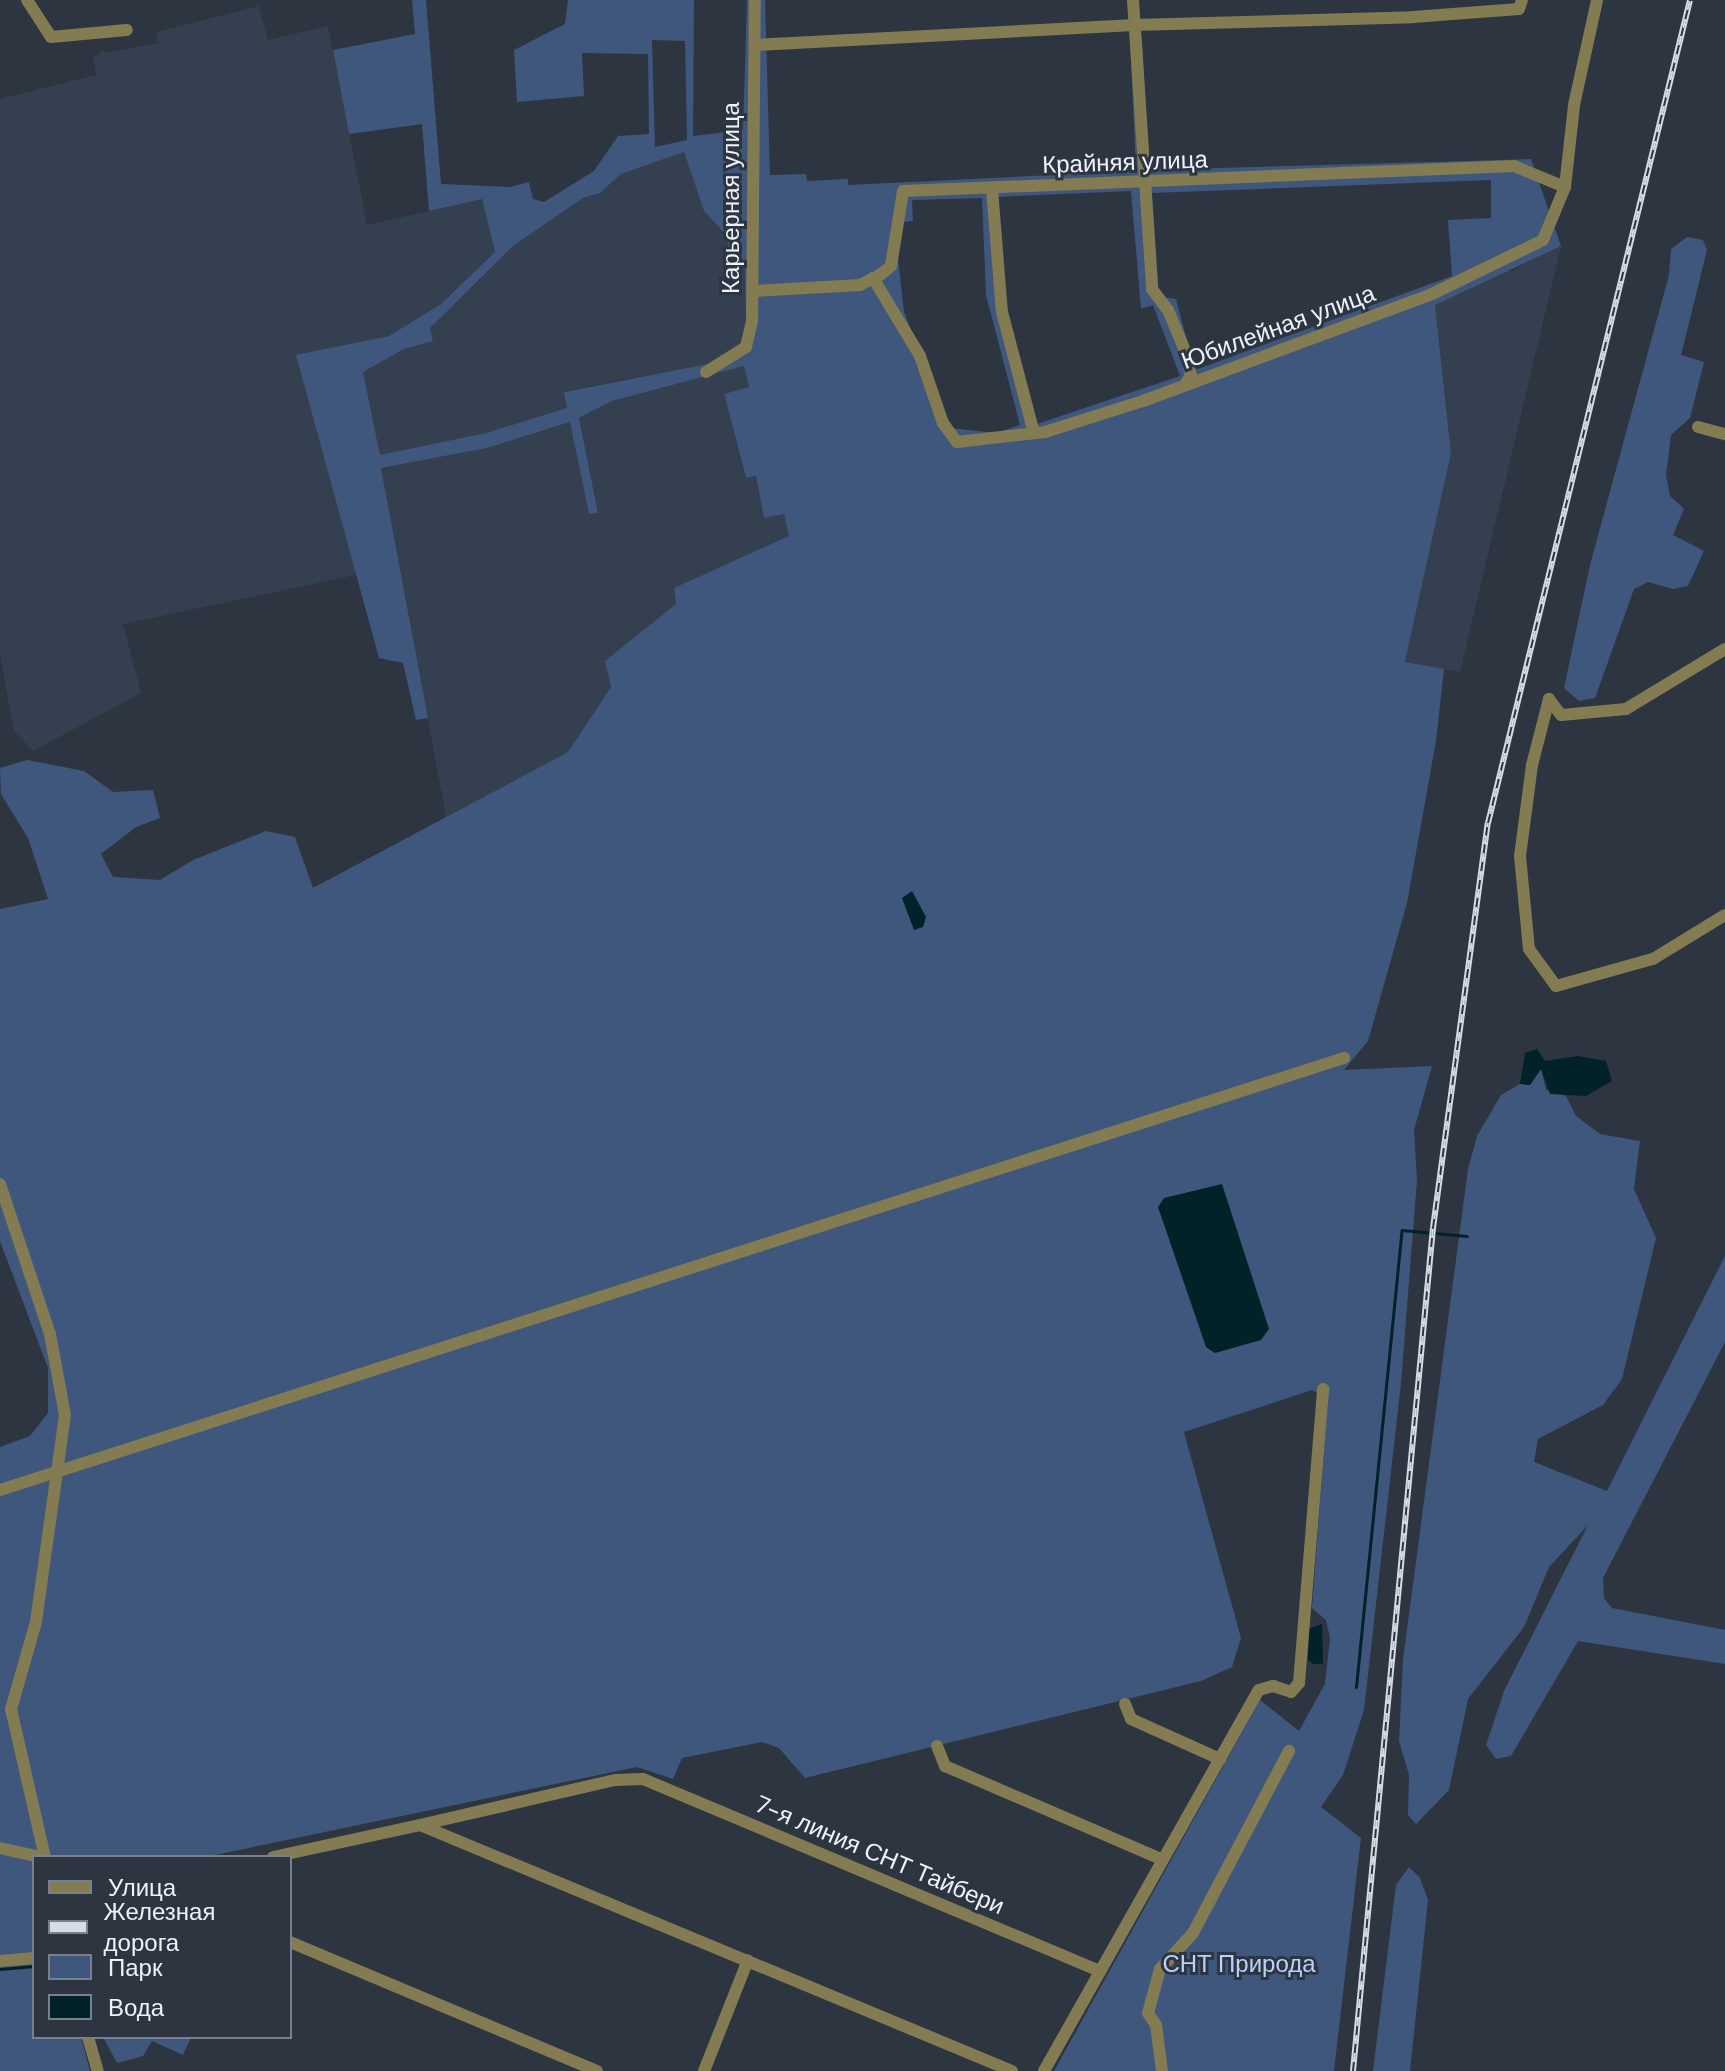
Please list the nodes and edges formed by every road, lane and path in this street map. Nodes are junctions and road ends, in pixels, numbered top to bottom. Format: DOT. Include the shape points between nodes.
graph roads {
  1 [pos="27,0"];
  2 [pos="755,0"];
  3 [pos="1133,0"];
  4 [pos="1522,0"];
  5 [pos="1597,0"];
  6 [pos="1134,25"];
  7 [pos="127,30"];
  8 [pos="755,45"];
  9 [pos="1142,183"];
  10 [pos="1565,187"];
  11 [pos="992,189"];
  12 [pos="873,278"];
  13 [pos="753,291"];
  14 [pos="706,372"];
  15 [pos="1186,383"];
  16 [pos="1698,427"];
  17 [pos="1034,433"];
  18 [pos="1725,434"];
  19 [pos="1725,649"];
  20 [pos="1725,915"];
  21 [pos="1344,1058"];
  22 [pos="0,1184"];
  23 [pos="1323,1389"];
  24 [pos="58,1470"];
  25 [pos="0,1490"];
  26 [pos="1125,1704"];
  27 [pos="937,1746"];
  28 [pos="1289,1751"];
  29 [pos="1220,1759"];
  30 [pos="420,1825"];
  31 [pos="0,1848"];
  32 [pos="33,1855"];
  33 [pos="43,1855"];
  34 [pos="282,1855"];
  35 [pos="1163,1860"];
  36 [pos="292,1943"];
  37 [pos="32,1958"];
  38 [pos="748,1960"];
  39 [pos="0,1961"];
  40 [pos="1100,1971"];
  41 [pos="89,2039"];
  42 [pos="98,2071"];
  43 [pos="597,2071"];
  44 [pos="704,2071"];
  45 [pos="1012,2071"];
  46 [pos="1044,2071"];
  47 [pos="1162,2071"];
  1 -- 7 [label="street" via="51,37"];
  2 -- 8 [label="street, Карьерная улица"];
  3 -- 6 [label="street"];
  4 -- 6 [label="street" via="1519,9 1413,17"];
  5 -- 10 [label="street, Юбилейная улица" via="1574,105"];
  6 -- 8 [label="street"];
  6 -- 9 [label="street"];
  8 -- 13 [label="street, Карьерная улица"];
  9 -- 10 [label="street, Крайняя улица" via="1514,166"];
  9 -- 11 [label="street, Крайняя улица"];
  9 -- 15 [label="street" via="1152,289 1168,310 1186,353 1191,376"];
  10 -- 15 [label="street, Юбилейная улица" via="1543,240 1498,267"];
  11 -- 12 [label="street, Крайняя улица" via="903,191 891,266"];
  11 -- 17 [label="street" via="1002,312"];
  12 -- 13 [label="street" via="860,285"];
  12 -- 17 [label="street, Юбилейная улица" via="920,356 943,423 957,442"];
  13 -- 14 [label="street, Карьерная улица" via="746,347"];
  15 -- 17 [label="street, Юбилейная улица"];
  16 -- 18 [label="street"];
  19 -- 20 [label="street" via="1626,709 1561,715 1549,699 1530,777 1520,856 1529,949 1556,986 1653,959"];
  21 -- 24 [label="street"];
  22 -- 24 [label="street" via="60,1377 65,1415"];
  23 -- 29 [label="street" via="1299,1683 1291,1692 1273,1686 1259,1690"];
  24 -- 25 [label="street"];
  24 -- 33 [label="street" via="36,1622 11,1709"];
  26 -- 29 [label="street" via="1131,1719"];
  27 -- 35 [label="street" via="945,1766"];
  28 -- 47 [label="street" via="1193,1933 1160,1969 1148,2013 1156,2025"];
  29 -- 35 [label="street"];
  30 -- 34 [label="street"];
  30 -- 38 [label="street"];
  30 -- 40 [label="street, 7-я линия СНТ Тайбери" via="615,1780 643,1779"];
  31 -- 32 [label="street"];
  35 -- 40 [label="street"];
  36 -- 43 [label="street"];
  37 -- 39 [label="street"];
  38 -- 44 [label="street"];
  38 -- 45 [label="street"];
  40 -- 46 [label="street"];
  41 -- 42 [label="street"];
}
